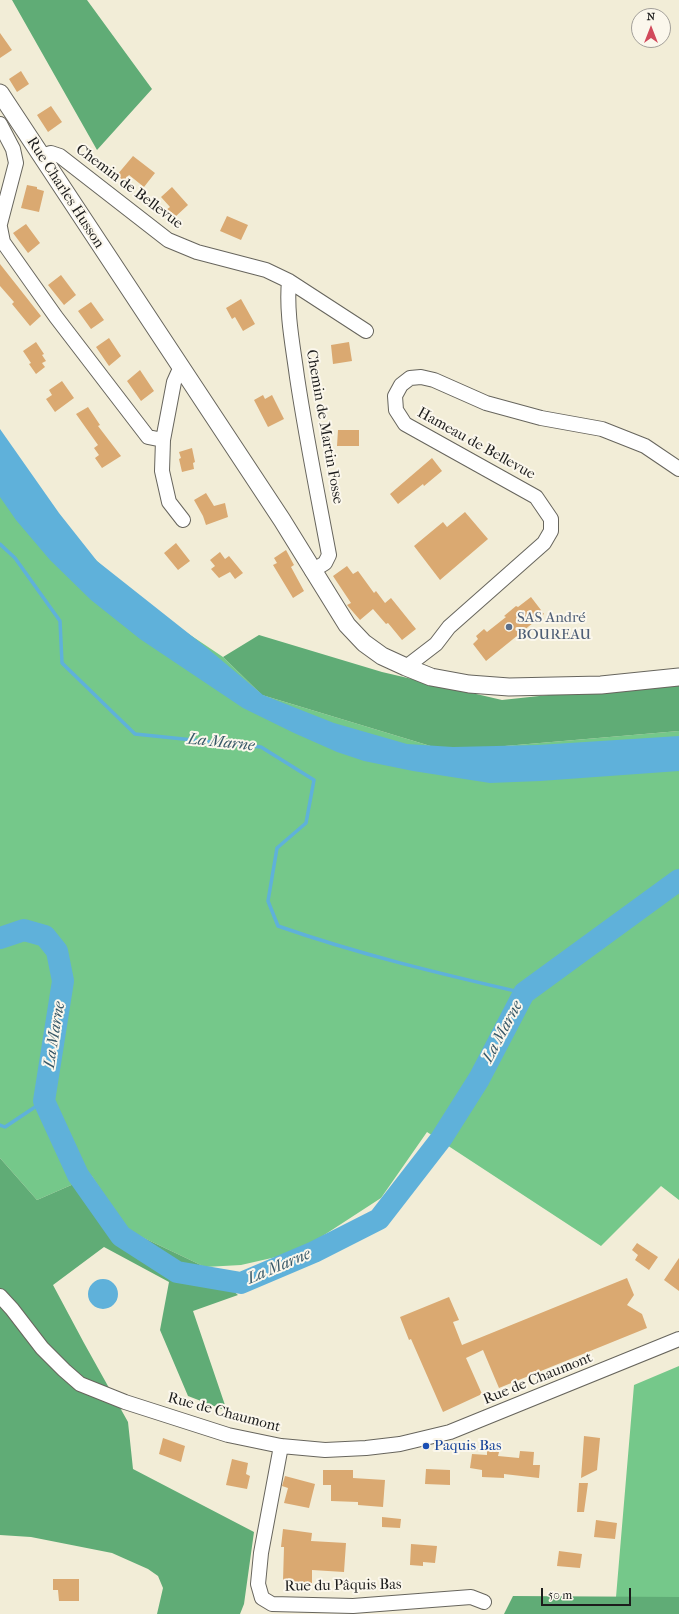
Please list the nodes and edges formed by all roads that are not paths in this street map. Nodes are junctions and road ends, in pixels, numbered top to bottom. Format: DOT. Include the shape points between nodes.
graph roads {
  1 [pos="0,93"];
  2 [pos="0,124"];
  3 [pos="41,156"];
  4 [pos="0,225"];
  5 [pos="289,281"];
  6 [pos="366,331"];
  7 [pos="183,370"];
  8 [pos="163,440"];
  9 [pos="679,469"];
  10 [pos="183,520"];
  11 [pos="312,570"];
  12 [pos="406,667"];
  13 [pos="679,677"];
  14 [pos="0,1296"];
  15 [pos="679,1339"];
  16 [pos="281,1446"];
  17 [pos="484,1602"];
  1 -- 3 [label="street, Rue Charles Husson"];
  2 -- 4 [label="street" via="13,149 16,163"];
  3 -- 5 [label="street, Chemin de Bellevue" via="51,153 60,156 168,240 197,252 266,270"];
  3 -- 7 [label="street, Rue Charles Husson"];
  4 -- 8 [label="street" via="3,242 56,317 148,437"];
  5 -- 6 [label="street, Chemin de Bellevue"];
  5 -- 11 [label="street, Chemin de Martin Fosse" via="292,338 329,555 325,563"];
  7 -- 8 [label="street" via="178,373 174,382"];
  7 -- 11 [label="street, Rue Charles Husson"];
  8 -- 10 [label="street" via="162,471 169,502"];
  9 -- 12 [label="street, Hameau de Bellevue" via="645,446 602,429 541,418 486,403 434,380 410,378 395,396 396,410 405,424 536,497 551,519 551,532 544,543 449,627 436,644"];
  11 -- 12 [label="street, Rue Charles Husson" via="347,625 364,643 382,656"];
  12 -- 13 [label="street, Rue Charles Husson" via="431,677 469,684 509,687 601,685"];
  14 -- 16 [label="street, Rue de Chaumont" via="42,1348 80,1384 125,1402 228,1435"];
  15 -- 16 [label="street, Rue de Chaumont" via="450,1432 400,1444 366,1448 325,1450"];
  16 -- 17 [label="street, Rue du Pâquis Bas" via="261,1553 258,1584 262,1598 272,1604 353,1606 471,1597"];
}
